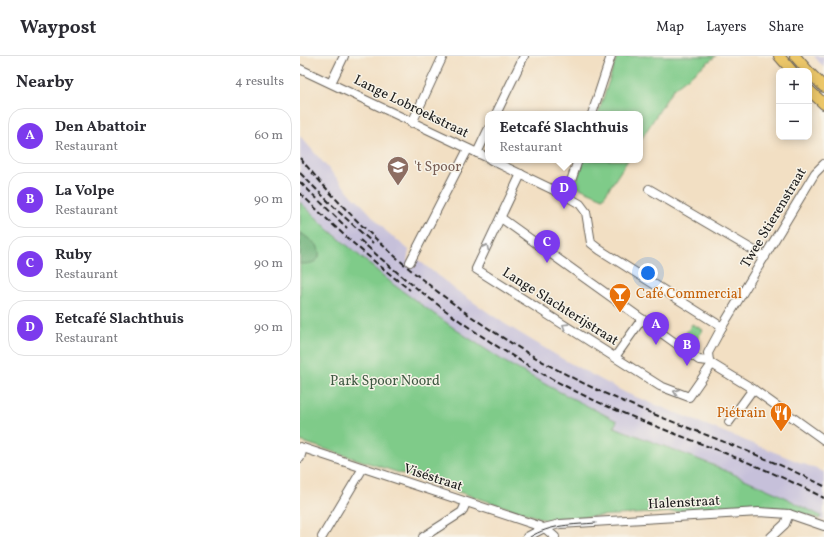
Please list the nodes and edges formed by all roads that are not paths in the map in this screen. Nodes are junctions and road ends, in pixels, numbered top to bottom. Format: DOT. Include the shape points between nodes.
graph roads {
  1 [pos="344,56"];
  2 [pos="444,56"];
  3 [pos="524,56"];
  4 [pos="612,56"];
  5 [pos="779,56"];
  6 [pos="795,56"];
  7 [pos="789,68"];
  8 [pos="806,68"];
  9 [pos="300,69"];
  10 [pos="812,74"];
  11 [pos="331,83"];
  12 [pos="824,87"];
  13 [pos="812,93"];
  14 [pos="824,104"];
  15 [pos="497,111"];
  16 [pos="593,111"];
  17 [pos="412,123"];
  18 [pos="485,136"];
  19 [pos="468,149"];
  20 [pos="477,153"];
  21 [pos="485,157"];
  22 [pos="497,163"];
  23 [pos="577,163"];
  24 [pos="824,164"];
  25 [pos="521,174"];
  26 [pos="649,189"];
  27 [pos="566,196"];
  28 [pos="501,218"];
  29 [pos="765,257"];
  30 [pos="410,262"];
  31 [pos="642,319"];
  32 [pos="722,327"];
  33 [pos="615,357"];
  34 [pos="710,362"];
  35 [pos="753,389"];
  36 [pos="729,422"];
  37 [pos="824,440"];
  38 [pos="301,448"];
  39 [pos="300,458"];
  40 [pos="363,468"];
  41 [pos="466,503"];
  42 [pos="788,514"];
  43 [pos="824,526"];
  44 [pos="544,528"];
  45 [pos="322,537"];
  46 [pos="423,537"];
  47 [pos="527,537"];
  48 [pos="555,537"];
  49 [pos="771,537"];
  1 -- 11 [label="street"];
  2 -- 17 [label="street"];
  3 -- 15 [label="street"];
  4 -- 16 [label="street"];
  5 -- 7 [label="main road"];
  6 -- 8 [label="main road"];
  9 -- 11 [label="street, Lange Lobroekstraat"];
  10 -- 12 [label="main road"];
  11 -- 17 [label="street, Lange Lobroekstraat"];
  13 -- 14 [label="main road"];
  17 -- 19 [label="street, Lange Lobroekstraat"];
  18 -- 20 [label="street"];
  19 -- 20 [label="street, Lange Lobroekstraat"];
  19 -- 30 [label="street"];
  20 -- 21 [label="street, Lange Lobroekstraat"];
  22 -- 25 [label="street"];
  23 -- 27 [label="street"];
  24 -- 29 [label="street, Twee Stierenstraat" via="815,173"];
  25 -- 27 [label="street"];
  25 -- 28 [label="street, Lange Slachterijstraat"];
  26 -- 29 [label="street"];
  27 -- 32 [label="street" via="580,204 586,212 591,243"];
  28 -- 31 [label="street"];
  33 -- 28 [label="street, Lange Slachterijstraat, one-way" via="476,269"];
  29 -- 32 [label="street, Twee Stierenstraat"];
  31 -- 33 [label="street"];
  31 -- 34 [label="street" via="699,360"];
  32 -- 34 [label="street" via="708,353"];
  34 -- 33 [label="street, Lange Slachterijstraat, one-way" via="689,397 660,386"];
  34 -- 35 [label="street"];
  35 -- 36 [label="street"];
  35 -- 37 [label="street"];
  38 -- 39 [label="street"];
  38 -- 40 [label="street, Viséstraat"];
  40 -- 41 [label="street, Viséstraat"];
  40 -- 45 [label="street"];
  41 -- 44 [label="street, Viséstraat"];
  41 -- 46 [label="street" via="462,512"];
  42 -- 43 [label="street, Halenstraat"];
  42 -- 44 [label="street, Halenstraat" via="765,512 693,516 560,524"];
  42 -- 49 [label="street" via="785,524"];
  44 -- 47 [label="street"];
  44 -- 48 [label="street, Viséstraat"];
}
